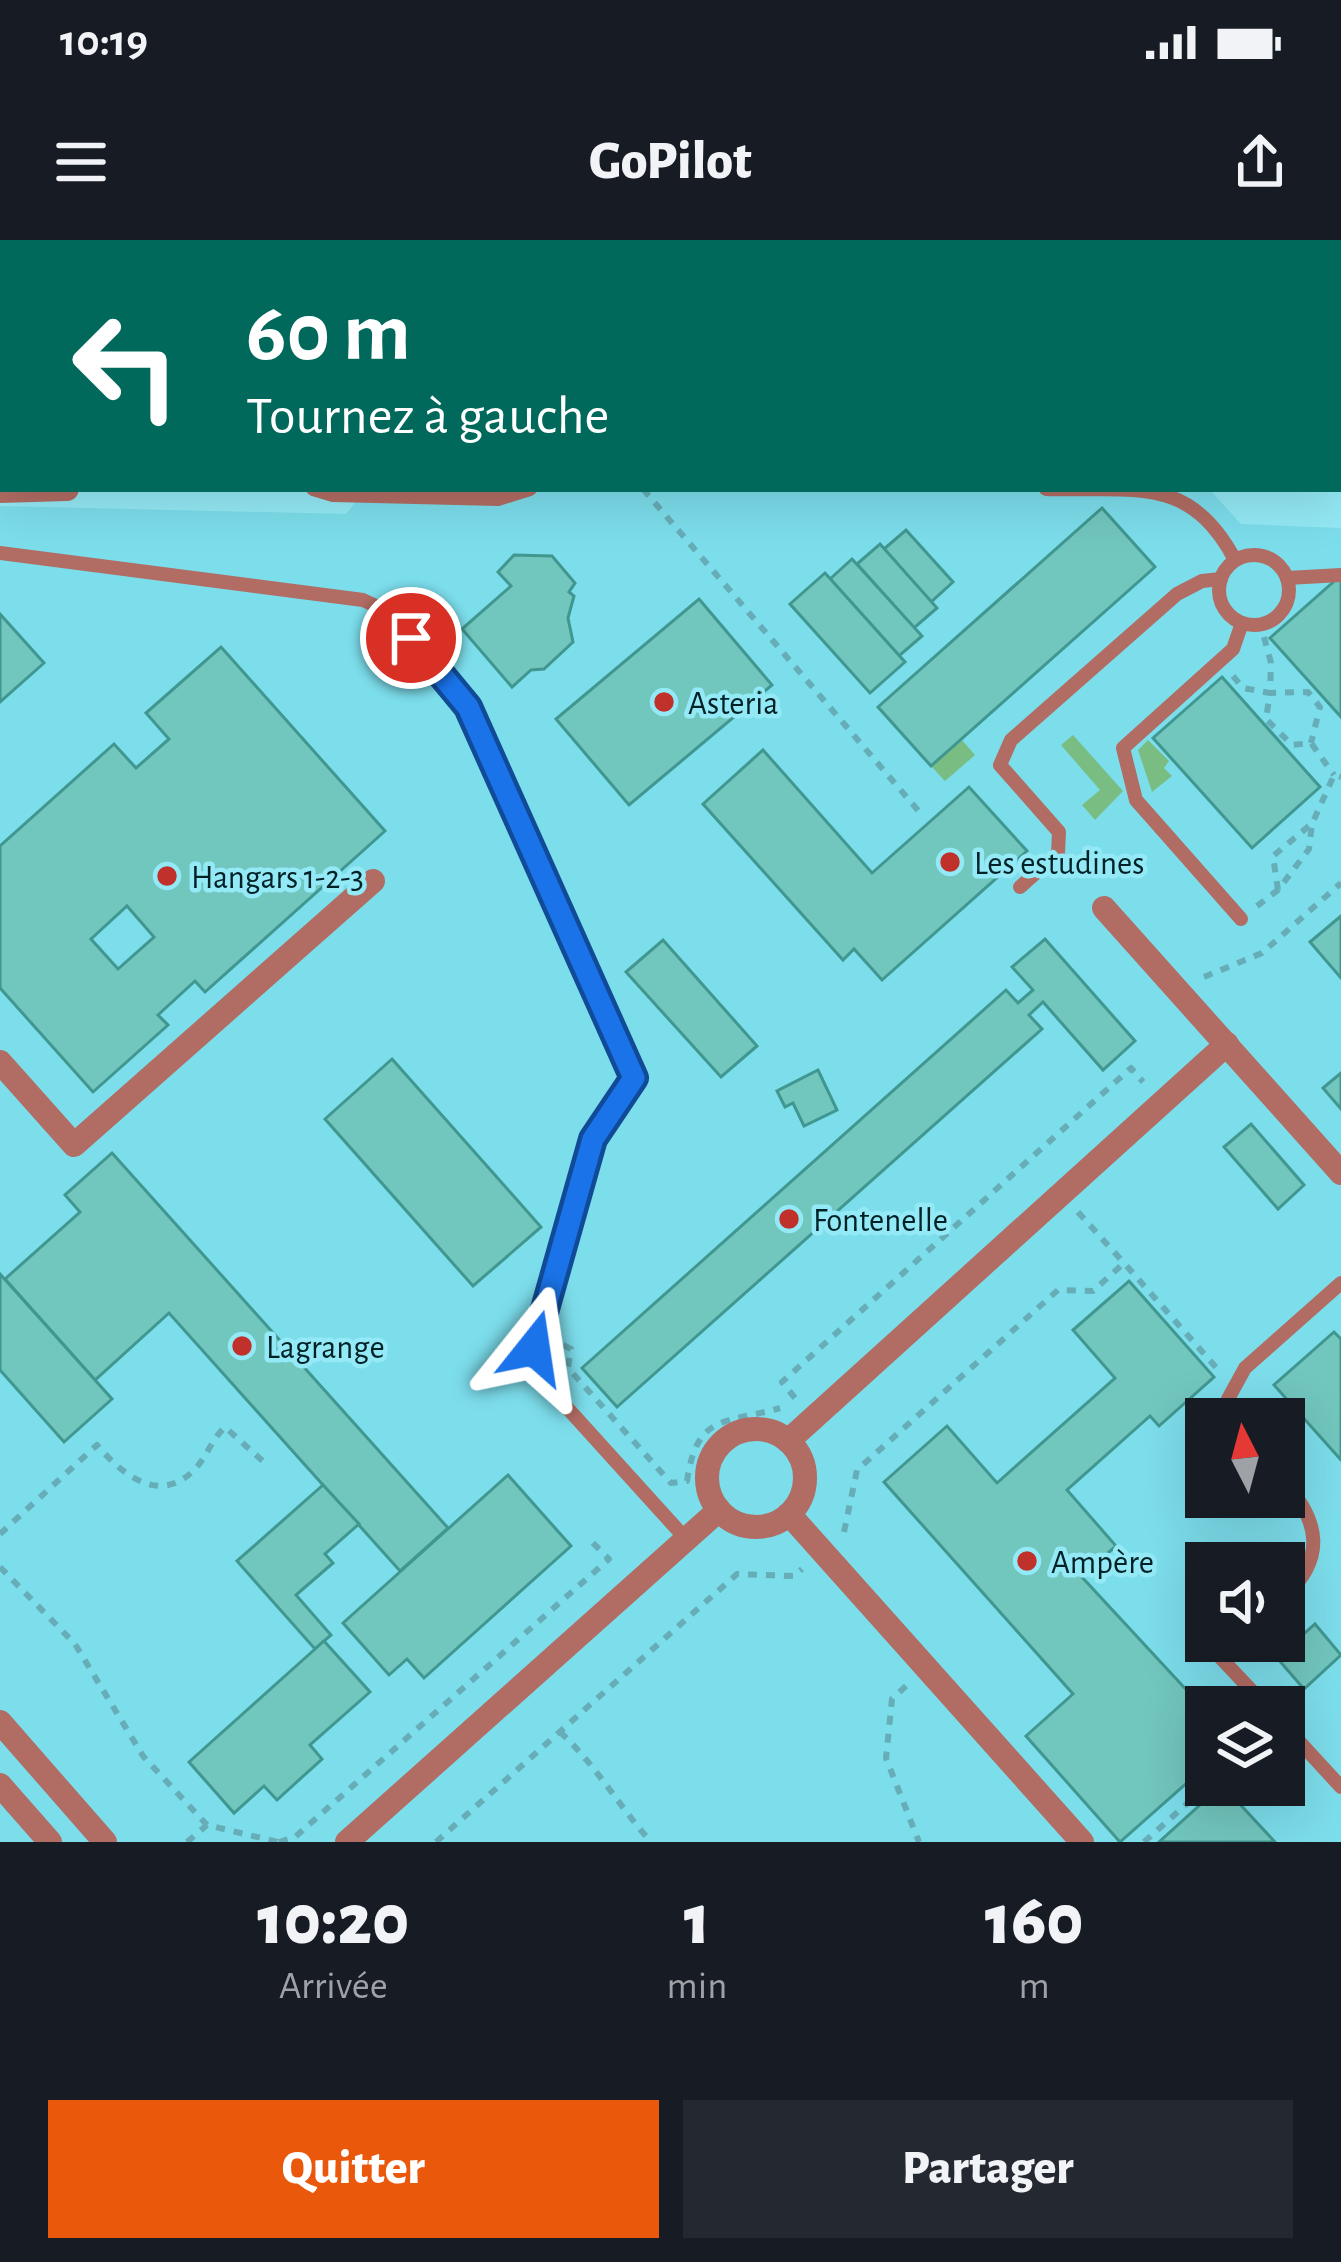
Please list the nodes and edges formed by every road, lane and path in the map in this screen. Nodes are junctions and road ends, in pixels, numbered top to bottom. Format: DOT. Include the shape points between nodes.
graph roads {
  1 [pos="323,492"];
  2 [pos="520,492"];
  3 [pos="646,492"];
  4 [pos="1091,492"];
  5 [pos="0,553"];
  6 [pos="1235,560"];
  7 [pos="1341,574"];
  8 [pos="1287,578"];
  9 [pos="1221,579"];
  10 [pos="1242,623"];
  11 [pos="1261,625"];
  12 [pos="1220,662"];
  13 [pos="1270,693"];
  14 [pos="1311,743"];
  15 [pos="1338,776"];
  16 [pos="922,815"];
  17 [pos="1312,824"];
  18 [pos="373,881"];
  19 [pos="1341,883"];
  20 [pos="1020,887"];
  21 [pos="1278,890"];
  22 [pos="1104,908"];
  23 [pos="1241,919"];
  24 [pos="1183,994"];
  25 [pos="1227,1044"];
  26 [pos="0,1062"];
  27 [pos="1162,1103"];
  28 [pos="1341,1173"];
  29 [pos="1062,1193"];
  30 [pos="1124,1264"];
  31 [pos="1341,1283"];
  32 [pos="538,1335"];
  33 [pos="1234,1388"];
  34 [pos="1229,1398"];
  35 [pos="788,1441"];
  36 [pos="266,1464"];
  37 [pos="1305,1506"];
  38 [pos="719,1510"];
  39 [pos="789,1514"];
  40 [pos="0,1534"];
  41 [pos="686,1539"];
  42 [pos="590,1540"];
  43 [pos="822,1552"];
  44 [pos="0,1567"];
  45 [pos="1305,1577"];
  46 [pos="1225,1662"];
  47 [pos="926,1667"];
  48 [pos="1247,1686"];
  49 [pos="0,1722"];
  50 [pos="560,1732"];
  51 [pos="1305,1748"];
  52 [pos="0,1785"];
  53 [pos="1341,1787"];
  54 [pos="1185,1805"];
  55 [pos="206,1826"];
  56 [pos="50,1842"];
  57 [pos="105,1842"];
  58 [pos="187,1842"];
  59 [pos="279,1842"];
  60 [pos="347,1842"];
  61 [pos="436,1842"];
  62 [pos="651,1842"];
  63 [pos="919,1842"];
  64 [pos="1082,1842"];
  65 [pos="1144,1842"];
  1 -- 2 [label="lane" via="498,499"];
  3 -- 16 [label="path"];
  4 -- 6 [label="lane" via="1181,498 1218,528"];
  5 -- 32 [label="lane" via="364,600 389,612 468,707 634,1078 593,1139"];
  6 -- 8 [label="lane" via="1259,556"];
  6 -- 9 [label="lane"];
  7 -- 8 [label="lane"];
  8 -- 11 [label="lane" via="1287,602"];
  9 -- 10 [label="lane" via="1221,603"];
  9 -- 20 [label="lane" via="1177,594 1011,740 1000,765 1059,832 1058,853"];
  10 -- 11 [label="lane"];
  10 -- 12 [label="lane"];
  11 -- 13 [label="path"];
  12 -- 13 [label="path" via="1243,688"];
  12 -- 23 [label="lane" via="1123,748 1136,800"];
  13 -- 14 [label="path" via="1267,719 1292,745"];
  13 -- 14 [label="path" via="1308,692 1320,707"];
  14 -- 15 [label="path"];
  15 -- 17 [label="path"];
  17 -- 21 [label="path" via="1309,849"];
  17 -- 21 [label="path" via="1273,856"];
  18 -- 26 [label="street" via="74,1145"];
  19 -- 24 [label="path" via="1262,953"];
  21 -- 23 [label="path"];
  22 -- 24 [label="street"];
  24 -- 25 [label="street"];
  25 -- 27 [label="street"];
  25 -- 28 [label="street"];
  27 -- 29 [label="street"];
  27 -- 32 [label="path" via="1132,1068 782,1382 799,1403 715,1423 691,1453 682,1486 568,1367 571,1348"];
  29 -- 30 [label="path"];
  29 -- 35 [label="street"];
  30 -- 33 [label="path"];
  30 -- 43 [label="path" via="1093,1291 1058,1290 857,1470 849,1528"];
  31 -- 33 [label="lane"];
  32 -- 41 [label="lane" via="532,1369 539,1382"];
  33 -- 34 [label="lane"];
  35 -- 38 [label="street" via="759,1428 728,1438 709,1464"];
  35 -- 39 [label="street" via="799,1453 805,1486"];
  36 -- 40 [label="path" via="226,1427 191,1473 176,1483 141,1484 97,1445"];
  37 -- 45 [label="lane" via="1318,1545"];
  38 -- 39 [label="street" via="745,1526"];
  38 -- 41 [label="street"];
  39 -- 43 [label="street"];
  41 -- 60 [label="street"];
  42 -- 59 [label="path" via="609,1558 295,1837"];
  43 -- 47 [label="street"];
  43 -- 50 [label="path" via="794,1576 737,1574"];
  44 -- 55 [label="path" via="75,1645 143,1756"];
  46 -- 48 [label="lane"];
  47 -- 63 [label="path" via="892,1700 886,1758"];
  47 -- 64 [label="street"];
  49 -- 57 [label="street"];
  50 -- 61 [label="path"];
  50 -- 62 [label="path"];
  51 -- 53 [label="lane"];
  52 -- 56 [label="street"];
  54 -- 65 [label="path"];
  55 -- 58 [label="path"];
  55 -- 59 [label="path"];
}
